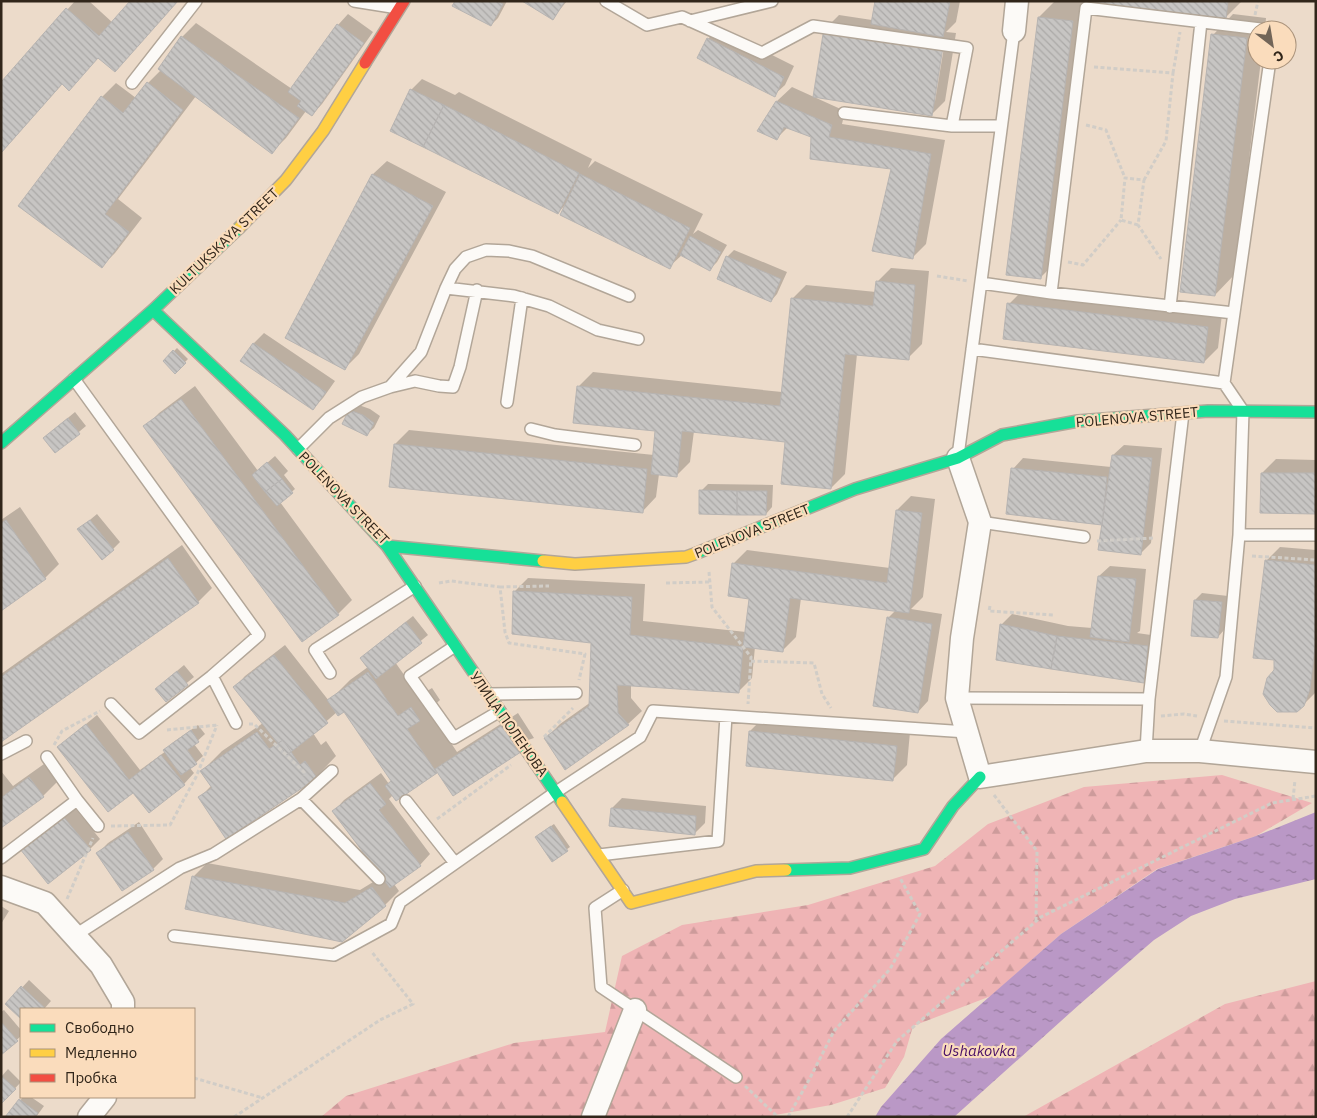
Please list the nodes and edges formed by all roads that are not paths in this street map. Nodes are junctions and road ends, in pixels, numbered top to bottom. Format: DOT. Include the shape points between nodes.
graph roads {
  1 [pos="196,1"];
  2 [pos="354,1"];
  3 [pos="606,1"];
  4 [pos="772,1"];
  5 [pos="1017,1"];
  6 [pos="402,4"];
  7 [pos="690,21"];
  8 [pos="1201,22"];
  9 [pos="1247,27"];
  10 [pos="1014,31"];
  11 [pos="1269,70"];
  12 [pos="132,83"];
  13 [pos="844,113"];
  14 [pos="952,126"];
  15 [pos="1002,126"];
  16 [pos="981,283"];
  17 [pos="446,288"];
  18 [pos="477,290"];
  19 [pos="1051,293"];
  20 [pos="629,296"];
  21 [pos="522,298"];
  22 [pos="1170,307"];
  23 [pos="153,310"];
  24 [pos="1234,313"];
  25 [pos="638,339"];
  26 [pos="972,349"];
  27 [pos="74,379"];
  28 [pos="1224,383"];
  29 [pos="390,387"];
  30 [pos="507,402"];
  31 [pos="1243,411"];
  32 [pos="1316,412"];
  33 [pos="1183,413"];
  34 [pos="531,429"];
  35 [pos="1,443"];
  36 [pos="635,445"];
  37 [pos="298,449"];
  38 [pos="958,458"];
  39 [pos="980,522"];
  40 [pos="1239,535"];
  41 [pos="1316,535"];
  42 [pos="1084,537"];
  43 [pos="387,546"];
  44 [pos="416,586"];
  45 [pos="455,646"];
  46 [pos="330,673"];
  47 [pos="212,676"];
  48 [pos="576,693"];
  49 [pos="489,694"];
  50 [pos="957,698"];
  51 [pos="1149,699"];
  52 [pos="111,704"];
  53 [pos="500,711"];
  54 [pos="726,716"];
  55 [pos="236,723"];
  56 [pos="967,732"];
  57 [pos="26,741"];
  58 [pos="1146,751"];
  59 [pos="1200,751"];
  60 [pos="1,754"];
  61 [pos="48,757"];
  62 [pos="1316,762"];
  63 [pos="332,771"];
  64 [pos="980,777"];
  65 [pos="556,792"];
  66 [pos="301,799"];
  67 [pos="77,800"];
  68 [pos="406,801"];
  69 [pos="98,826"];
  70 [pos="599,856"];
  71 [pos="1,858"];
  72 [pos="454,863"];
  73 [pos="379,879"];
  74 [pos="1,888"];
  75 [pos="622,890"];
  76 [pos="74,936"];
  77 [pos="174,936"];
  78 [pos="122,1008"];
  79 [pos="635,1010"];
  80 [pos="736,1077"];
  81 [pos="104,1098"];
  82 [pos="89,1117"];
  83 [pos="593,1117"];
  1 -- 12 [label="lane"];
  2 -- 6 [label="lane"];
  3 -- 7 [label="lane" via="647,25 682,17"];
  4 -- 7 [label="lane"];
  5 -- 10 [label="street"];
  6 -- 23 [label="street, KULTUKSKAYA STREET" via="323,130 286,180"];
  7 -- 14 [label="lane" via="762,53 812,26 966,48"];
  8 -- 9 [label="lane"];
  8 -- 19 [label="lane" via="1086,8"];
  8 -- 22 [label="lane"];
  10 -- 15 [label="lane"];
  11 -- 24 [label="lane"];
  13 -- 14 [label="lane"];
  14 -- 15 [label="lane"];
  15 -- 16 [label="lane"];
  16 -- 19 [label="lane"];
  16 -- 26 [label="lane"];
  17 -- 18 [label="lane"];
  17 -- 20 [label="lane" via="466,256 486,250 509,251 532,256"];
  17 -- 29 [label="lane" via="421,352"];
  18 -- 21 [label="lane"];
  18 -- 29 [label="lane" via="453,387 415,381"];
  19 -- 22 [label="lane"];
  21 -- 25 [label="lane" via="549,306 598,330"];
  21 -- 30 [label="lane"];
  22 -- 24 [label="lane"];
  23 -- 27 [label="street, KULTUKSKAYA STREET"];
  23 -- 37 [label="street, POLENOVA STREET"];
  24 -- 28 [label="lane"];
  26 -- 28 [label="lane"];
  26 -- 38 [label="lane"];
  27 -- 35 [label="street, KULTUKSKAYA STREET"];
  27 -- 47 [label="lane" via="259,635"];
  28 -- 31 [label="lane"];
  29 -- 37 [label="lane" via="362,397 329,418"];
  31 -- 32 [label="street, POLENOVA STREET"];
  31 -- 33 [label="street, POLENOVA STREET"];
  31 -- 40 [label="lane"];
  33 -- 38 [label="street, POLENOVA STREET" via="1078,421 1002,435"];
  33 -- 51 [label="lane"];
  34 -- 36 [label="lane"];
  37 -- 43 [label="street, POLENOVA STREET"];
  38 -- 39 [label="street"];
  38 -- 43 [label="street, POLENOVA STREET" via="855,489 686,557 575,564"];
  39 -- 42 [label="lane"];
  39 -- 50 [label="street" via="962,638"];
  40 -- 41 [label="lane"];
  40 -- 59 [label="lane" via="1226,678"];
  43 -- 44 [label="street, УЛИЦА ПОЛЕНОВА"];
  44 -- 45 [label="street, УЛИЦА ПОЛЕНОВА"];
  44 -- 46 [label="lane" via="315,650"];
  45 -- 49 [label="street, УЛИЦА ПОЛЕНОВА"];
  45 -- 53 [label="lane" via="410,676 454,738"];
  47 -- 52 [label="lane" via="139,733"];
  47 -- 55 [label="lane"];
  48 -- 49 [label="lane"];
  49 -- 53 [label="street, УЛИЦА ПОЛЕНОВА"];
  50 -- 51 [label="lane"];
  50 -- 56 [label="street"];
  51 -- 58 [label="lane"];
  53 -- 65 [label="street, УЛИЦА ПОЛЕНОВА"];
  54 -- 56 [label="lane"];
  54 -- 65 [label="lane" via="653,712 640,737"];
  54 -- 70 [label="lane" via="718,841"];
  56 -- 64 [label="street"];
  57 -- 60 [label="lane"];
  58 -- 59 [label="street"];
  58 -- 64 [label="street"];
  59 -- 62 [label="street"];
  61 -- 67 [label="lane"];
  63 -- 66 [label="lane"];
  64 -- 75 [label="street, УЛИЦА ПОЛЕНОВА" via="953,806 924,849 850,868 756,871 631,903"];
  65 -- 70 [label="street, УЛИЦА ПОЛЕНОВА"];
  65 -- 72 [label="lane"];
  66 -- 73 [label="lane"];
  66 -- 76 [label="lane" via="214,854 180,868"];
  67 -- 69 [label="lane"];
  67 -- 71 [label="lane"];
  68 -- 72 [label="lane"];
  70 -- 75 [label="street, УЛИЦА ПОЛЕНОВА"];
  72 -- 77 [label="lane" via="400,902 390,924 334,956"];
  74 -- 76 [label="street" via="45,903"];
  75 -- 79 [label="lane" via="595,908 601,987"];
  76 -- 78 [label="street" via="101,965 123,1002"];
  79 -- 80 [label="lane"];
  79 -- 83 [label="street"];
  81 -- 82 [label="street"];
}
